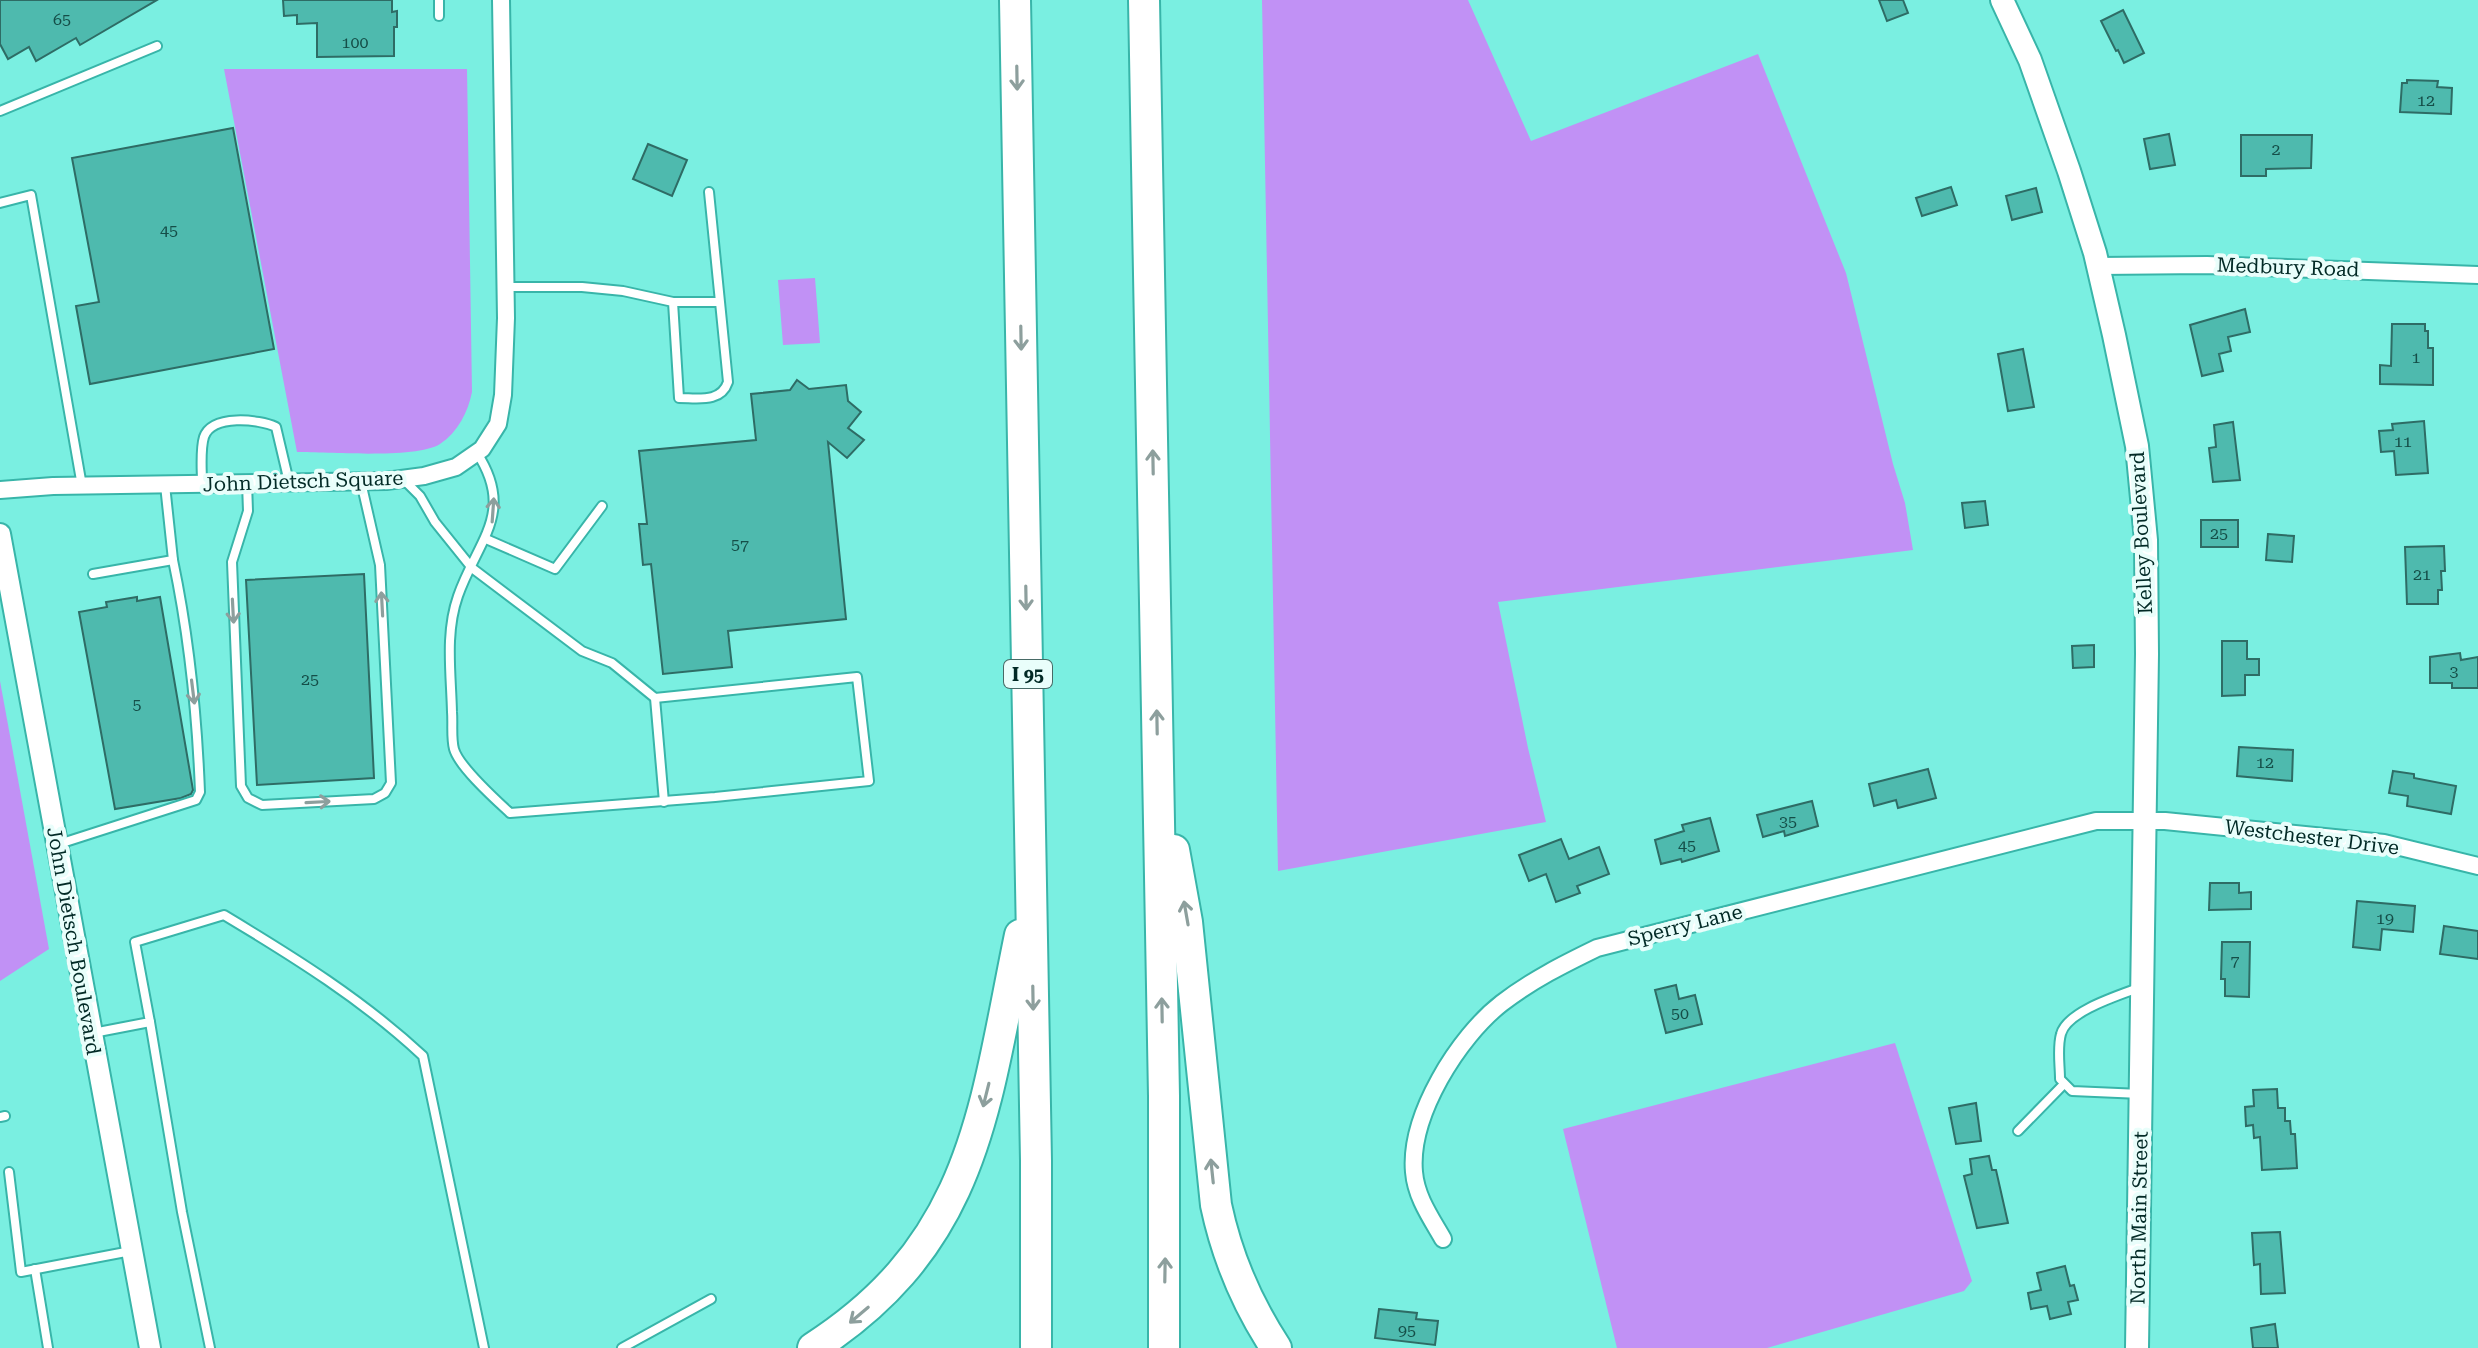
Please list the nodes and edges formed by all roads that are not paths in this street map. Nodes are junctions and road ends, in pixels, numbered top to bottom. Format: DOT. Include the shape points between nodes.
graph roads {
  1 [pos="439,0"];
  2 [pos="501,0"];
  3 [pos="1015,0"];
  4 [pos="1144,0"];
  5 [pos="2002,0"];
  6 [pos="439,16"];
  7 [pos="157,46"];
  8 [pos="0,111"];
  9 [pos="709,192"];
  10 [pos="0,203"];
  11 [pos="2098,266"];
  12 [pos="2478,275"];
  13 [pos="506,287"];
  14 [pos="673,302"];
  15 [pos="718,302"];
  16 [pos="477,452"];
  17 [pos="403,479"];
  18 [pos="360,481"];
  19 [pos="247,482"];
  20 [pos="289,482"];
  21 [pos="202,483"];
  22 [pos="165,484"];
  23 [pos="82,486"];
  24 [pos="0,490"];
  25 [pos="602,506"];
  26 [pos="0,534"];
  27 [pos="486,539"];
  28 [pos="173,560"];
  29 [pos="472,568"];
  30 [pos="93,574"];
  31 [pos="655,698"];
  32 [pos="1158,762"];
  33 [pos="664,802"];
  34 [pos="2144,820"];
  35 [pos="56,845"];
  36 [pos="2478,866"];
  37 [pos="1031,882"];
  38 [pos="2142,987"];
  39 [pos="150,1022"];
  40 [pos="91,1034"];
  41 [pos="2064,1084"];
  42 [pos="2141,1091"];
  43 [pos="2018,1131"];
  44 [pos="9,1172"];
  45 [pos="1443,1239"];
  46 [pos="132,1251"];
  47 [pos="35,1269"];
  48 [pos="711,1299"];
  49 [pos="48,1348"];
  50 [pos="150,1348"];
  51 [pos="210,1348"];
  52 [pos="484,1348"];
  53 [pos="622,1348"];
  54 [pos="813,1348"];
  55 [pos="1036,1348"];
  56 [pos="1164,1348"];
  57 [pos="1276,1348"];
  58 [pos="2137,1348"];
  1 -- 6 [label="lane"];
  2 -- 13 [label="street, John Dietsch Square"];
  3 -- 37 [label="highway, I 95, one-way"];
  32 -- 4 [label="highway, one-way"];
  5 -- 11 [label="main road, Kelley Boulevard" via="2030,60"];
  7 -- 8 [label="lane"];
  9 -- 15 [label="lane"];
  10 -- 23 [label="lane" via="31,195"];
  11 -- 12 [label="street, Medbury Road"];
  11 -- 34 [label="main road, Kelley Boulevard" via="2137,446 2146,540"];
  13 -- 14 [label="lane" via="582,287"];
  13 -- 16 [label="street, John Dietsch Square" via="498,424"];
  14 -- 15 [label="lane"];
  14 -- 15 [label="lane" via="679,398 713,398 726,387"];
  16 -- 17 [label="street, John Dietsch Square" via="456,467"];
  27 -- 16 [label="lane, one-way" via="494,490"];
  17 -- 18 [label="street, John Dietsch Square"];
  17 -- 29 [label="lane"];
  19 -- 18 [label="lane, one-way" via="248,511 231,581 241,786 248,798 262,805 374,799 391,783 380,565"];
  18 -- 20 [label="street, John Dietsch Square"];
  19 -- 20 [label="street, John Dietsch Square"];
  19 -- 21 [label="street, John Dietsch Square"];
  20 -- 21 [label="lane" via="276,427 246,419 209,429 203,438"];
  21 -- 22 [label="street, John Dietsch Square"];
  22 -- 23 [label="street, John Dietsch Square"];
  22 -- 28 [label="lane"];
  23 -- 24 [label="street, John Dietsch Square"];
  25 -- 27 [label="lane" via="555,569"];
  26 -- 35 [label="street, John Dietsch Boulevard"];
  27 -- 29 [label="lane"];
  28 -- 30 [label="lane"];
  28 -- 35 [label="lane, one-way" via="198,729 200,792 196,800"];
  29 -- 31 [label="lane"];
  29 -- 33 [label="lane" via="449,627 454,750 482,786 510,813"];
  31 -- 33 [label="lane"];
  31 -- 33 [label="lane" via="857,677 869,781"];
  56 -- 32 [label="highway, one-way"];
  57 -- 32 [label="highway, one-way" via="1240,1283 1216,1205 1187,922"];
  34 -- 36 [label="street, Westchester Drive" via="2384,843"];
  34 -- 38 [label="main road, Kelley Boulevard"];
  34 -- 45 [label="street, Sperry Lane" via="2066,827 1597,948 1549,970 1499,1005 1464,1043 1437,1081 1421,1120 1414,1174 1418,1194"];
  35 -- 40 [label="street, John Dietsch Boulevard"];
  37 -- 54 [label="highway, one-way" via="986,1097 950,1202 924,1247 894,1283"];
  37 -- 55 [label="highway, I 95, one-way"];
  38 -- 41 [label="lane" via="2067,1023 2059,1043"];
  38 -- 42 [label="main road, Kelley Boulevard"];
  39 -- 40 [label="lane"];
  39 -- 51 [label="lane"];
  39 -- 52 [label="lane" via="135,942 224,915 316,971 423,1056"];
  40 -- 46 [label="street, John Dietsch Boulevard"];
  41 -- 42 [label="lane" via="2072,1091"];
  41 -- 43 [label="lane"];
  42 -- 58 [label="main road, North Main Street"];
  44 -- 47 [label="lane" via="21,1272"];
  46 -- 47 [label="lane"];
  46 -- 50 [label="street, John Dietsch Boulevard"];
  47 -- 49 [label="lane"];
  48 -- 53 [label="lane"];
}
